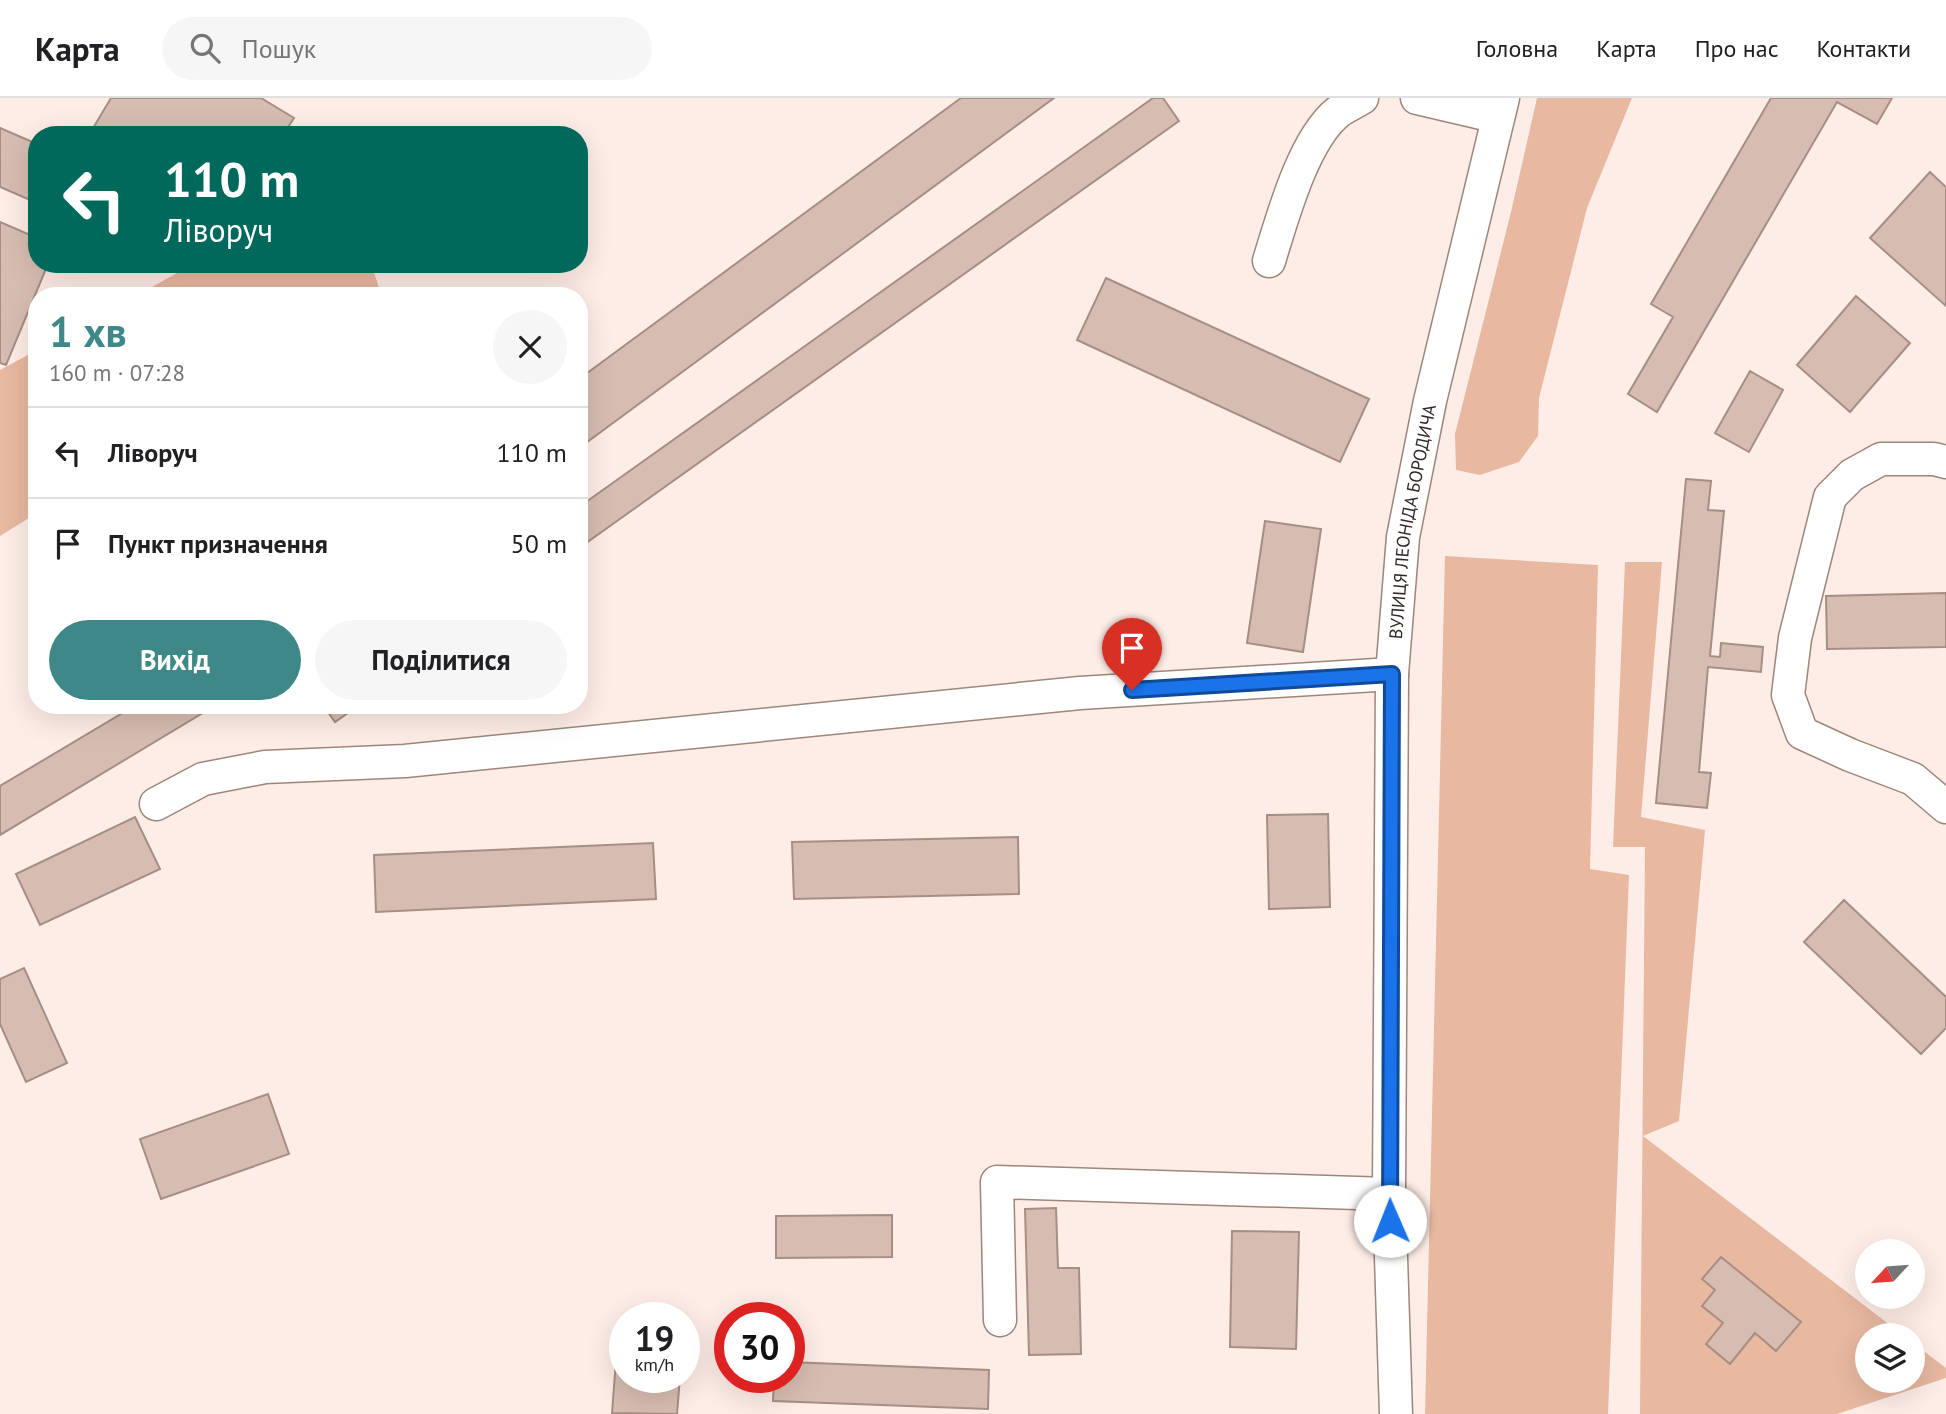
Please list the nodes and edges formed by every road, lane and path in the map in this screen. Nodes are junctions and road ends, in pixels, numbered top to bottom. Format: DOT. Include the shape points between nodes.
graph roads {
  1 [pos="1362,98"];
  2 [pos="1417,98"];
  3 [pos="1500,108"];
  4 [pos="1269,261"];
  5 [pos="1946,462"];
  6 [pos="1392,674"];
  7 [pos="156,804"];
  8 [pos="1946,807"];
  9 [pos="1389,1194"];
  10 [pos="1000,1320"];
  11 [pos="1396,1414"];
  1 -- 4 [label="street" via="1337,113 1314,140 1290,192"];
  2 -- 3 [label="street"];
  3 -- 6 [label="street, ВУЛИЦЯ ЛЕОНІДА БОРОДИЧА" via="1430,401 1403,537"];
  5 -- 8 [label="street" via="1881,459 1852,475 1830,497 1795,638 1788,695 1802,733 1913,779"];
  6 -- 7 [label="street" via="1080,693 405,761 265,767 202,779"];
  6 -- 9 [label="street, ВУЛИЦЯ ЛЕОНІДА БОРОДИЧА"];
  9 -- 10 [label="street" via="997,1182"];
  9 -- 11 [label="street, ВУЛИЦЯ ЛЕОНІДА БОРОДИЧА"];
}
